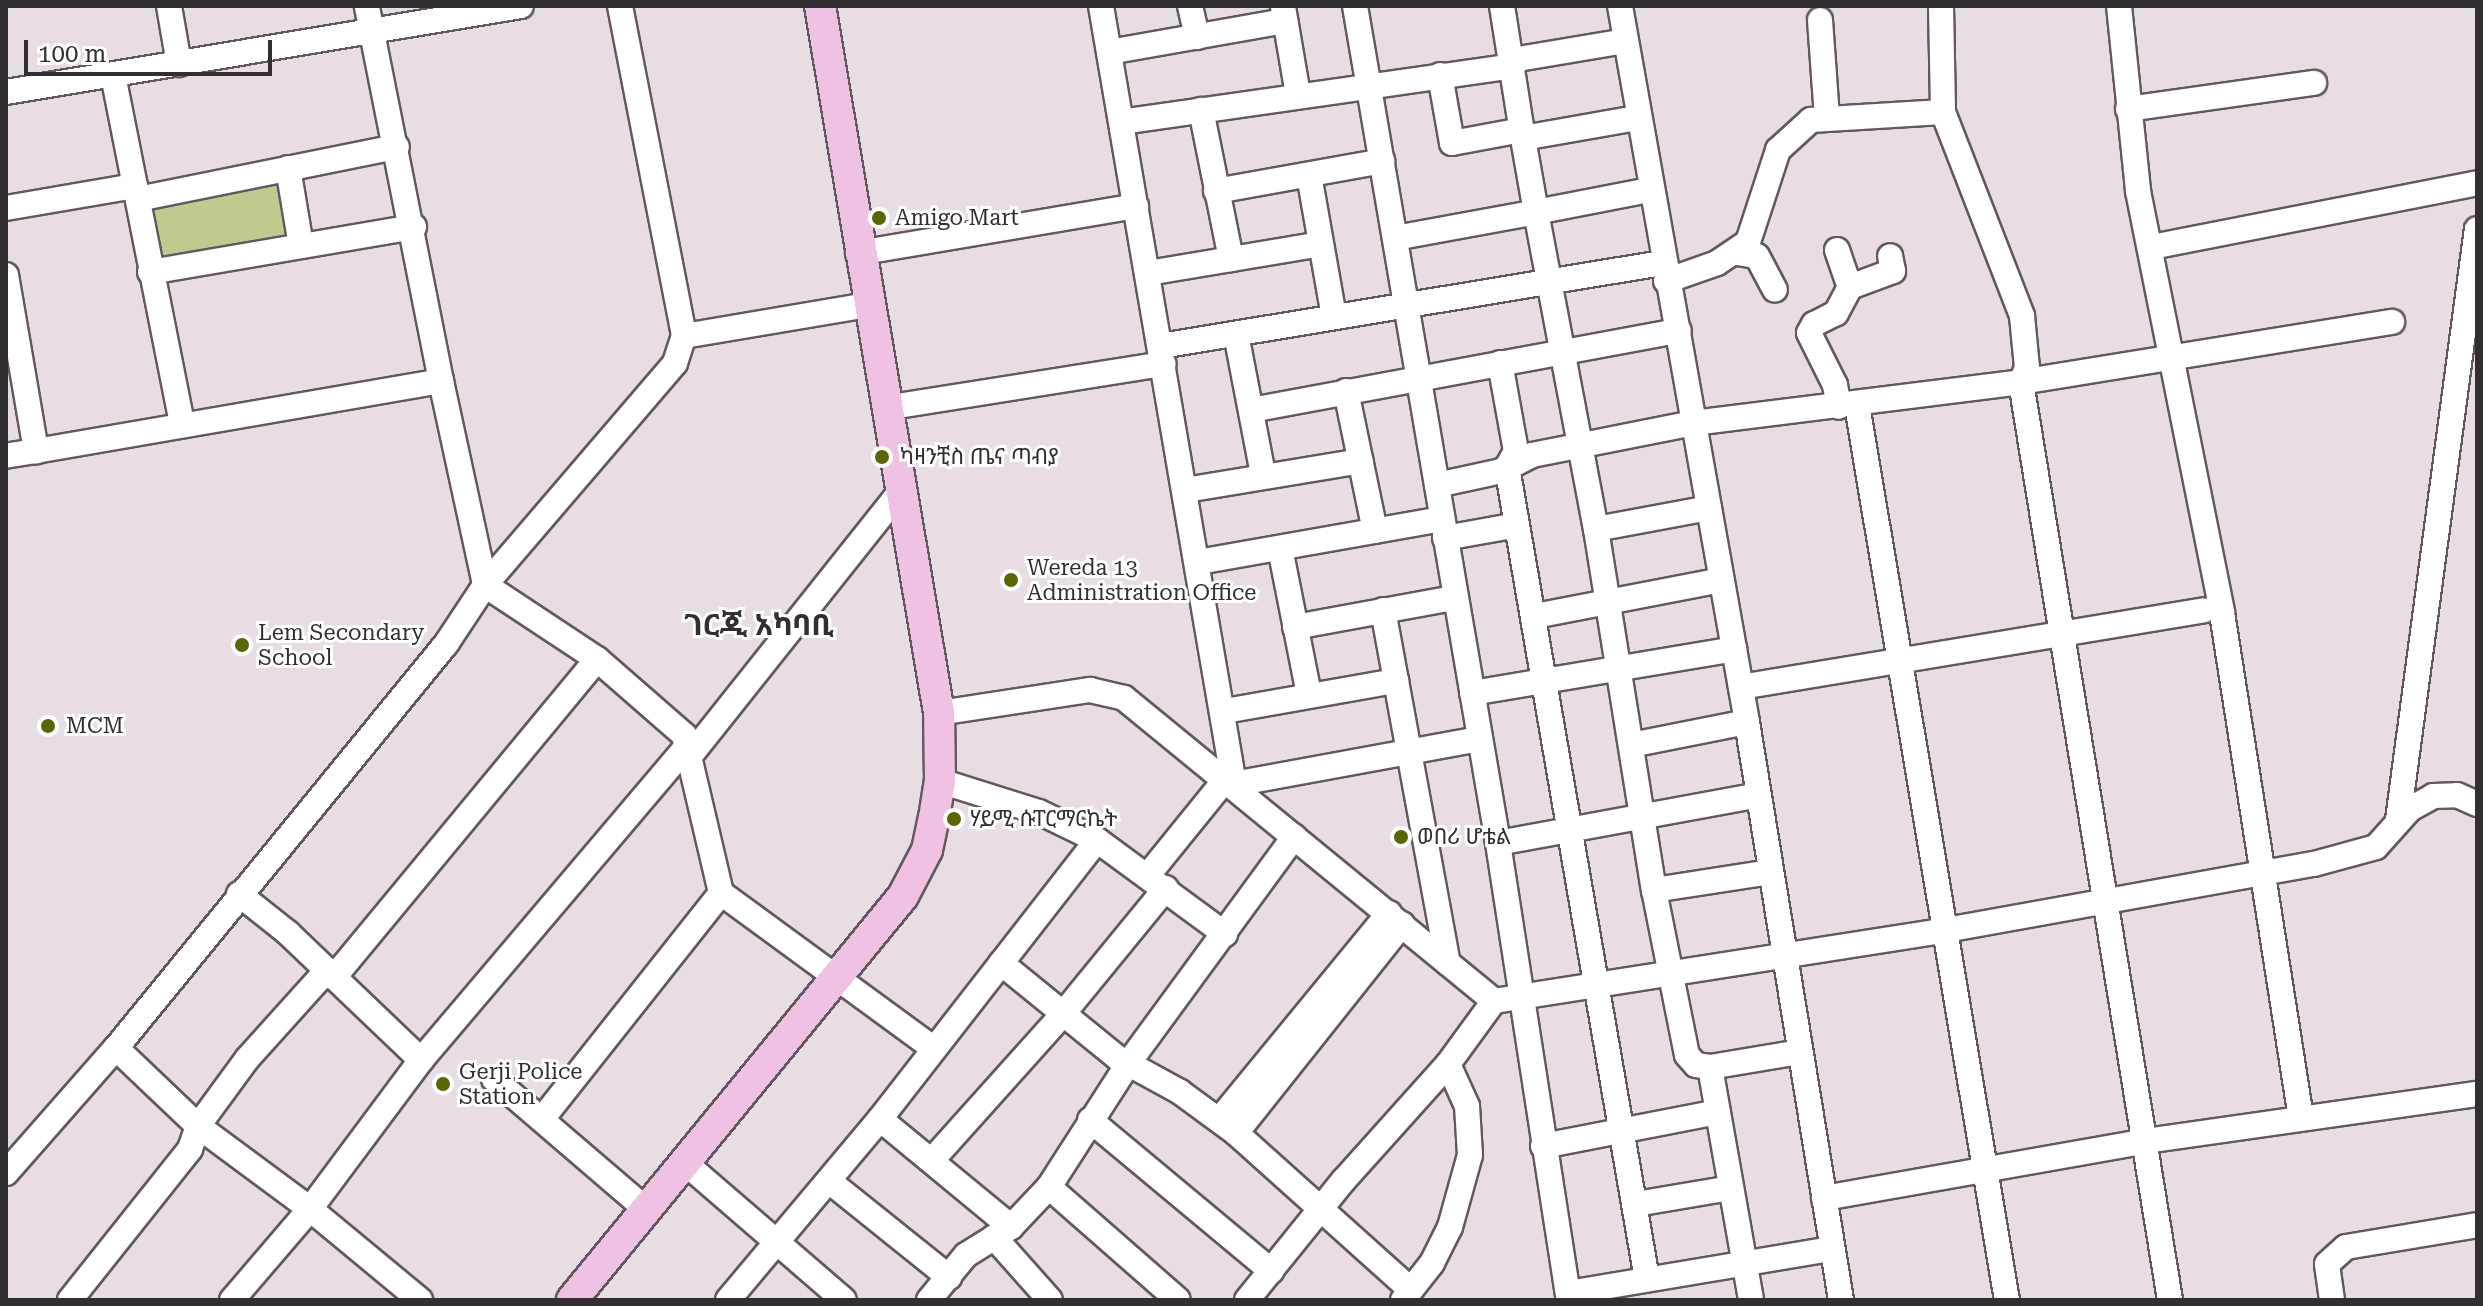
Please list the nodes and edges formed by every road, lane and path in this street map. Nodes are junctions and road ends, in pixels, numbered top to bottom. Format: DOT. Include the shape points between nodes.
graph roads {
  1 [pos="169,6"];
  2 [pos="367,6"];
  3 [pos="521,6"];
  4 [pos="620,6"];
  5 [pos="820,6"];
  6 [pos="1101,6"];
  7 [pos="1190,6"];
  8 [pos="1355,6"];
  9 [pos="1502,6"];
  10 [pos="1620,6"];
  11 [pos="1941,6"];
  12 [pos="2119,6"];
  13 [pos="478,9"];
  14 [pos="1284,14"];
  15 [pos="1820,20"];
  16 [pos="373,33"];
  17 [pos="1197,37"];
  18 [pos="1625,41"];
  19 [pos="1109,52"];
  20 [pos="179,64"];
  21 [pos="1513,66"];
  22 [pos="113,75"];
  23 [pos="1440,75"];
  24 [pos="2314,83"];
  25 [pos="1368,84"];
  26 [pos="6,92"];
  27 [pos="1298,95"];
  28 [pos="2128,109"];
  29 [pos="1201,110"];
  30 [pos="1943,112"];
  31 [pos="1637,118"];
  32 [pos="1827,118"];
  33 [pos="1121,122"];
  34 [pos="1523,134"];
  35 [pos="397,147"];
  36 [pos="1382,161"];
  37 [pos="288,168"];
  38 [pos="1309,175"];
  39 [pos="2477,183"];
  40 [pos="1649,190"];
  41 [pos="1216,191"];
  42 [pos="136,192"];
  43 [pos="1136,206"];
  44 [pos="6,208"];
  45 [pos="1536,212"];
  46 [pos="414,227"];
  47 [pos="2477,229"];
  48 [pos="1395,238"];
  49 [pos="1321,244"];
  50 [pos="301,246"];
  51 [pos="2152,247"];
  52 [pos="1837,250"];
  53 [pos="858,253"];
  54 [pos="1737,253"];
  55 [pos="1890,256"];
  56 [pos="1231,259"];
  57 [pos="150,272"];
  58 [pos="1664,272"];
  59 [pos="1148,273"];
  60 [pos="6,275"];
  61 [pos="1550,282"];
  62 [pos="1850,287"];
  63 [pos="1775,290"];
  64 [pos="868,305"];
  65 [pos="1406,306"];
  66 [pos="1334,317"];
  67 [pos="2392,322"];
  68 [pos="1679,331"];
  69 [pos="1236,334"];
  70 [pos="684,336"];
  71 [pos="1564,350"];
  72 [pos="1162,355"];
  73 [pos="2172,358"];
  74 [pos="1500,363"];
  75 [pos="1420,378"];
  76 [pos="441,381"];
  77 [pos="2021,382"];
  78 [pos="1346,391"];
  79 [pos="1848,406"];
  80 [pos="885,408"];
  81 [pos="1251,410"];
  82 [pos="1693,423"];
  83 [pos="182,425"];
  84 [pos="1580,445"];
  85 [pos="36,451"];
  86 [pos="6,456"];
  87 [pos="1361,461"];
  88 [pos="1507,467"];
  89 [pos="1263,474"];
  90 [pos="1437,485"];
  91 [pos="1186,490"];
  92 [pos="899,493"];
  93 [pos="1709,508"];
  94 [pos="1517,525"];
  95 [pos="1444,528"];
  96 [pos="1596,529"];
  97 [pos="1375,531"];
  98 [pos="1280,548"];
  99 [pos="1198,562"];
  100 [pos="1722,580"];
  101 [pos="485,585"];
  102 [pos="1453,598"];
  103 [pos="1609,601"];
  104 [pos="1383,610"];
  105 [pos="2204,610"];
  106 [pos="1535,616"];
  107 [pos="1295,627"];
  108 [pos="2060,634"];
  109 [pos="1734,649"];
  110 [pos="597,659"];
  111 [pos="1900,663"];
  112 [pos="1617,666"];
  113 [pos="1544,680"];
  114 [pos="1396,681"];
  115 [pos="1741,687"];
  116 [pos="1472,693"];
  117 [pos="1309,695"];
  118 [pos="1225,711"];
  119 [pos="939,713"];
  120 [pos="1747,722"];
  121 [pos="1479,739"];
  122 [pos="1631,745"];
  123 [pos="688,751"];
  124 [pos="1409,751"];
  125 [pos="940,781"];
  126 [pos="1230,782"];
  127 [pos="1759,795"];
  128 [pos="2477,803"];
  129 [pos="1642,818"];
  130 [pos="2398,820"];
  131 [pos="1569,829"];
  132 [pos="1294,837"];
  133 [pos="1097,840"];
  134 [pos="1498,843"];
  135 [pos="1770,872"];
  136 [pos="2262,873"];
  137 [pos="1157,881"];
  138 [pos="1654,890"];
  139 [pos="721,893"];
  140 [pos="239,894"];
  141 [pos="2104,900"];
  142 [pos="1395,918"];
  143 [pos="1946,930"];
  144 [pos="1225,934"];
  145 [pos="1784,955"];
  146 [pos="1001,963"];
  147 [pos="1448,963"];
  148 [pos="1669,971"];
  149 [pos="330,975"];
  150 [pos="834,976"];
  151 [pos="1595,984"];
  152 [pos="1519,999"];
  153 [pos="1494,1001"];
  154 [pos="1062,1015"];
  155 [pos="116,1048"];
  156 [pos="933,1048"];
  157 [pos="1800,1052"];
  158 [pos="421,1060"];
  159 [pos="1130,1061"];
  160 [pos="1448,1064"];
  161 [pos="1710,1067"];
  162 [pos="494,1079"];
  163 [pos="2477,1094"];
  164 [pos="1718,1112"];
  165 [pos="2301,1118"];
  166 [pos="542,1119"];
  167 [pos="880,1119"];
  168 [pos="1090,1120"];
  169 [pos="198,1126"];
  170 [pos="1228,1127"];
  171 [pos="1623,1132"];
  172 [pos="2146,1141"];
  173 [pos="1543,1146"];
  174 [pos="933,1159"];
  175 [pos="684,1162"];
  176 [pos="1986,1170"];
  177 [pos="6,1173"];
  178 [pos="829,1181"];
  179 [pos="1049,1187"];
  180 [pos="1731,1188"];
  181 [pos="1824,1198"];
  182 [pos="1636,1204"];
  183 [pos="310,1209"];
  184 [pos="647,1210"];
  185 [pos="1320,1210"];
  186 [pos="2477,1225"];
  187 [pos="1003,1232"];
  188 [pos="778,1240"];
  189 [pos="1832,1249"];
  190 [pos="1745,1263"];
  191 [pos="1271,1271"];
  192 [pos="949,1277"];
  193 [pos="1647,1279"];
  194 [pos="404,1295"];
  195 [pos="1569,1296"];
  196 [pos="833,1297"];
  197 [pos="1404,1297"];
  198 [pos="1048,1299"];
  199 [pos="70,1300"];
  200 [pos="232,1300"];
  201 [pos="572,1300"];
  202 [pos="728,1300"];
  203 [pos="929,1300"];
  204 [pos="1178,1300"];
  205 [pos="1247,1300"];
  206 [pos="1751,1300"];
  207 [pos="1841,1300"];
  208 [pos="2007,1300"];
  209 [pos="2170,1300"];
  210 [pos="2332,1300"];
  1 -- 20 [label="street"];
  2 -- 16 [label="street"];
  3 -- 13 [label="street"];
  4 -- 70 [label="street"];
  5 -- 53 [label="main road"];
  6 -- 19 [label="street"];
  7 -- 17 [label="street"];
  8 -- 25 [label="street"];
  9 -- 21 [label="street"];
  10 -- 18 [label="street"];
  11 -- 30 [label="street"];
  12 -- 28 [label="street"];
  13 -- 16 [label="street"];
  14 -- 17 [label="street"];
  14 -- 27 [label="street"];
  15 -- 32 [label="street"];
  16 -- 20 [label="street"];
  16 -- 35 [label="street"];
  17 -- 19 [label="street"];
  18 -- 21 [label="street" via="1518,59"];
  18 -- 31 [label="street"];
  19 -- 33 [label="street"];
  20 -- 22 [label="street"];
  21 -- 23 [label="street"];
  21 -- 34 [label="street"];
  22 -- 26 [label="street"];
  22 -- 42 [label="street"];
  23 -- 25 [label="street"];
  23 -- 34 [label="street" via="1452,143"];
  24 -- 28 [label="street"];
  25 -- 27 [label="street"];
  25 -- 36 [label="street"];
  27 -- 29 [label="street"];
  28 -- 51 [label="street"];
  29 -- 33 [label="street"];
  29 -- 41 [label="street"];
  30 -- 32 [label="street"];
  30 -- 77 [label="street" via="2022,316 2027,368"];
  31 -- 34 [label="street"];
  31 -- 40 [label="street"];
  32 -- 54 [label="street" via="1795,130 1778,150 1748,242"];
  33 -- 43 [label="street"];
  34 -- 45 [label="street"];
  35 -- 37 [label="street"];
  35 -- 46 [label="street"];
  36 -- 38 [label="street"];
  36 -- 48 [label="street"];
  37 -- 42 [label="street"];
  37 -- 50 [label="street"];
  38 -- 41 [label="street"];
  38 -- 49 [label="street"];
  39 -- 51 [label="street"];
  40 -- 45 [label="street"];
  40 -- 58 [label="street"];
  41 -- 56 [label="street"];
  42 -- 44 [label="street"];
  42 -- 57 [label="street"];
  43 -- 53 [label="street"];
  43 -- 59 [label="street"];
  45 -- 48 [label="street"];
  45 -- 61 [label="street"];
  46 -- 50 [label="street"];
  46 -- 76 [label="street"];
  47 -- 130 [label="street"];
  48 -- 65 [label="street"];
  49 -- 56 [label="street"];
  49 -- 66 [label="street"];
  50 -- 57 [label="street"];
  51 -- 73 [label="street"];
  52 -- 62 [label="street"];
  53 -- 64 [label="main road"];
  54 -- 58 [label="street"];
  54 -- 63 [label="street" via="1757,256"];
  55 -- 62 [label="street" via="1893,271"];
  56 -- 59 [label="street"];
  57 -- 83 [label="street"];
  58 -- 61 [label="street"];
  58 -- 68 [label="street"];
  59 -- 72 [label="street"];
  60 -- 85 [label="street"];
  61 -- 65 [label="street"];
  61 -- 71 [label="street"];
  62 -- 79 [label="street" via="1836,313 1814,324 1809,333"];
  64 -- 70 [label="street"];
  64 -- 80 [label="main road"];
  65 -- 66 [label="street"];
  65 -- 75 [label="street"];
  66 -- 69 [label="street"];
  67 -- 73 [label="street"];
  68 -- 71 [label="street"];
  68 -- 82 [label="street"];
  69 -- 72 [label="street"];
  69 -- 81 [label="street"];
  70 -- 101 [label="street" via="675,363"];
  71 -- 74 [label="street"];
  71 -- 84 [label="street"];
  72 -- 80 [label="street"];
  72 -- 91 [label="street"];
  73 -- 77 [label="street"];
  73 -- 136 [label="street" via="2222,613"];
  74 -- 75 [label="street"];
  74 -- 88 [label="street" via="1516,451"];
  75 -- 78 [label="street"];
  75 -- 90 [label="street"];
  76 -- 83 [label="street"];
  76 -- 101 [label="street"];
  77 -- 79 [label="street"];
  77 -- 108 [label="street"];
  78 -- 81 [label="street"];
  78 -- 87 [label="street"];
  79 -- 82 [label="street"];
  79 -- 111 [label="street"];
  80 -- 92 [label="main road"];
  81 -- 89 [label="street"];
  82 -- 84 [label="street"];
  82 -- 93 [label="street"];
  83 -- 85 [label="street"];
  84 -- 88 [label="street" via="1532,455"];
  84 -- 96 [label="street"];
  85 -- 86 [label="street"];
  87 -- 89 [label="street"];
  87 -- 97 [label="street"];
  88 -- 90 [label="street"];
  88 -- 94 [label="street"];
  89 -- 91 [label="street"];
  90 -- 95 [label="street"];
  91 -- 99 [label="street"];
  92 -- 119 [label="main road"];
  92 -- 123 [label="street"];
  93 -- 96 [label="street"];
  93 -- 100 [label="street"];
  94 -- 95 [label="street"];
  94 -- 106 [label="street"];
  95 -- 97 [label="street"];
  95 -- 102 [label="street"];
  96 -- 103 [label="street"];
  97 -- 98 [label="street"];
  98 -- 99 [label="street"];
  98 -- 107 [label="street"];
  99 -- 118 [label="street"];
  100 -- 103 [label="street"];
  100 -- 109 [label="street"];
  101 -- 110 [label="street"];
  101 -- 140 [label="street" via="446,644"];
  102 -- 104 [label="street"];
  102 -- 116 [label="street"];
  103 -- 106 [label="street"];
  103 -- 112 [label="street"];
  104 -- 107 [label="street"];
  104 -- 114 [label="street"];
  105 -- 108 [label="street"];
  106 -- 113 [label="street"];
  107 -- 117 [label="street"];
  108 -- 111 [label="street"];
  108 -- 141 [label="street"];
  109 -- 112 [label="street"];
  109 -- 115 [label="street"];
  110 -- 123 [label="street" via="673,723"];
  110 -- 149 [label="street"];
  111 -- 115 [label="street"];
  111 -- 143 [label="street"];
  112 -- 113 [label="street"];
  112 -- 122 [label="street"];
  113 -- 116 [label="street"];
  113 -- 131 [label="street"];
  114 -- 117 [label="street"];
  114 -- 124 [label="street"];
  115 -- 120 [label="street"];
  116 -- 121 [label="street"];
  117 -- 118 [label="street"];
  118 -- 126 [label="street"];
  119 -- 125 [label="main road"];
  119 -- 126 [label="street" via="1043,695 1105,692 1148,713"];
  120 -- 122 [label="street"];
  120 -- 127 [label="street"];
  121 -- 124 [label="street"];
  121 -- 134 [label="street"];
  122 -- 129 [label="street"];
  123 -- 139 [label="street"];
  123 -- 158 [label="street"];
  124 -- 126 [label="street"];
  124 -- 147 [label="street"];
  125 -- 133 [label="street" via="1039,812"];
  125 -- 150 [label="main road" via="927,850 915,875"];
  126 -- 132 [label="street"];
  126 -- 137 [label="street"];
  127 -- 129 [label="street"];
  127 -- 135 [label="street"];
  128 -- 130 [label="street" via="2457,795 2433,796"];
  129 -- 131 [label="street"];
  129 -- 138 [label="street"];
  130 -- 136 [label="street" via="2376,847"];
  131 -- 134 [label="street"];
  131 -- 151 [label="street"];
  132 -- 142 [label="street"];
  132 -- 144 [label="street"];
  133 -- 137 [label="street"];
  133 -- 146 [label="street"];
  134 -- 152 [label="street"];
  135 -- 138 [label="street"];
  135 -- 145 [label="street"];
  136 -- 141 [label="street"];
  136 -- 165 [label="street"];
  137 -- 144 [label="street"];
  137 -- 154 [label="street"];
  138 -- 148 [label="street"];
  139 -- 150 [label="street"];
  139 -- 166 [label="street"];
  140 -- 149 [label="street"];
  140 -- 155 [label="street"];
  141 -- 143 [label="street"];
  141 -- 172 [label="street"];
  142 -- 147 [label="street"];
  142 -- 170 [label="street"];
  143 -- 145 [label="street"];
  143 -- 176 [label="street"];
  144 -- 159 [label="street"];
  145 -- 148 [label="street"];
  145 -- 157 [label="street"];
  146 -- 154 [label="street"];
  146 -- 156 [label="street"];
  147 -- 153 [label="street"];
  148 -- 151 [label="street"];
  148 -- 161 [label="street" via="1683,1046 1696,1065"];
  149 -- 158 [label="street"];
  149 -- 169 [label="street" via="320,978 289,1011"];
  150 -- 156 [label="street"];
  150 -- 175 [label="main road"];
  151 -- 152 [label="street"];
  151 -- 171 [label="street"];
  152 -- 153 [label="street"];
  152 -- 173 [label="street"];
  153 -- 160 [label="street"];
  154 -- 159 [label="street" via="1118,1058"];
  154 -- 174 [label="street"];
  155 -- 169 [label="street"];
  155 -- 177 [label="street"];
  156 -- 167 [label="street"];
  157 -- 161 [label="street"];
  157 -- 181 [label="street"];
  158 -- 183 [label="street"];
  159 -- 168 [label="street"];
  159 -- 170 [label="street"];
  160 -- 185 [label="street"];
  160 -- 197 [label="street" via="1467,1106 1470,1155 1450,1227 1432,1263"];
  161 -- 164 [label="street"];
  162 -- 166 [label="street"];
  163 -- 165 [label="street"];
  164 -- 171 [label="street"];
  164 -- 180 [label="street"];
  165 -- 172 [label="street"];
  166 -- 184 [label="street"];
  167 -- 174 [label="street"];
  167 -- 178 [label="street"];
  168 -- 179 [label="street"];
  168 -- 191 [label="street"];
  169 -- 183 [label="street"];
  169 -- 199 [label="street" via="190,1149"];
  170 -- 185 [label="street"];
  171 -- 173 [label="street"];
  171 -- 182 [label="street"];
  172 -- 176 [label="street"];
  172 -- 209 [label="street"];
  173 -- 195 [label="street"];
  174 -- 187 [label="street"];
  175 -- 184 [label="main road"];
  175 -- 188 [label="street"];
  176 -- 181 [label="street"];
  176 -- 208 [label="street"];
  178 -- 188 [label="street"];
  178 -- 192 [label="street"];
  179 -- 187 [label="street"];
  179 -- 204 [label="street"];
  180 -- 182 [label="street"];
  180 -- 190 [label="street"];
  181 -- 189 [label="street"];
  182 -- 193 [label="street"];
  183 -- 194 [label="street"];
  183 -- 200 [label="street"];
  184 -- 201 [label="main road"];
  185 -- 191 [label="street"];
  185 -- 197 [label="street"];
  186 -- 210 [label="street" via="2346,1247 2327,1264"];
  187 -- 192 [label="street" via="972,1250"];
  187 -- 198 [label="street"];
  188 -- 196 [label="street"];
  188 -- 202 [label="street"];
  189 -- 190 [label="street"];
  189 -- 207 [label="street"];
  190 -- 193 [label="street"];
  190 -- 206 [label="street"];
  191 -- 205 [label="street"];
  192 -- 203 [label="street"];
  193 -- 195 [label="street"];
}
